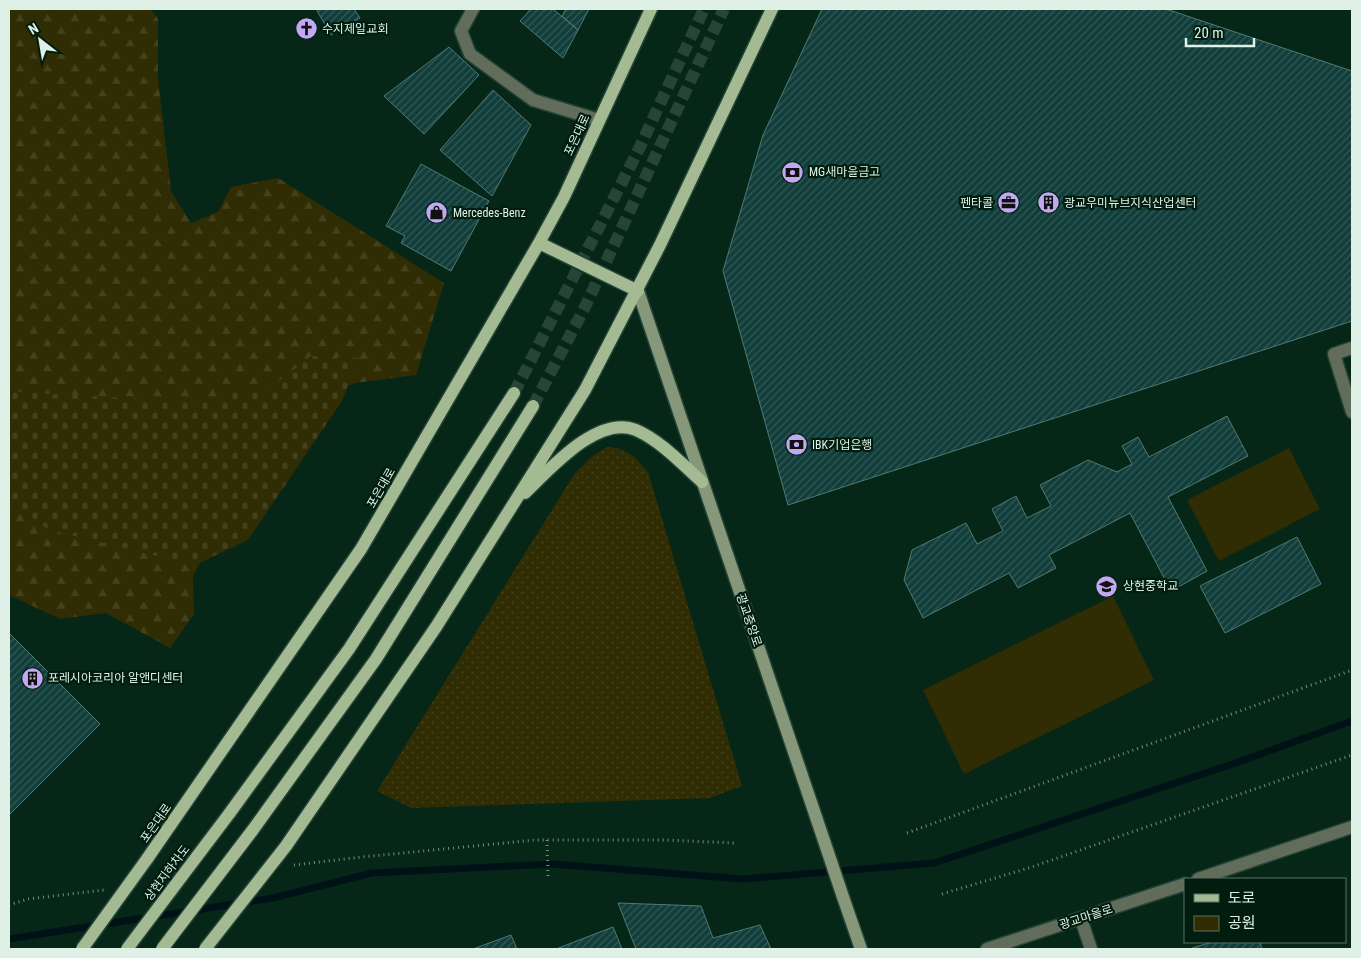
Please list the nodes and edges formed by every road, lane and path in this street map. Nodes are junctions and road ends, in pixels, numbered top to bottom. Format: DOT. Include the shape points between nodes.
graph roads {
  1 [pos="473,9"];
  2 [pos="651,9"];
  3 [pos="772,9"];
  4 [pos="599,120"];
  5 [pos="540,243"];
  6 [pos="638,290"];
  7 [pos="1352,348"];
  8 [pos="514,393"];
  9 [pos="533,406"];
  10 [pos="1352,412"];
  11 [pos="702,482"];
  12 [pos="512,505"];
  13 [pos="1352,670"];
  14 [pos="1352,755"];
  15 [pos="1352,827"];
  16 [pos="906,833"];
  17 [pos="547,840"];
  18 [pos="734,844"];
  19 [pos="293,865"];
  20 [pos="548,876"];
  21 [pos="1201,878"];
  22 [pos="1184,884"];
  23 [pos="106,889"];
  24 [pos="942,894"];
  25 [pos="9,905"];
  26 [pos="1081,920"];
  27 [pos="82,949"];
  28 [pos="127,949"];
  29 [pos="162,949"];
  30 [pos="205,949"];
  31 [pos="861,949"];
  32 [pos="987,949"];
  33 [pos="1091,949"];
  1 -- 4 [label="street" via="461,31 470,54 533,100"];
  2 -- 4 [label="main road, 포은대로"];
  3 -- 6 [label="main road"];
  4 -- 5 [label="main road, 포은대로"];
  5 -- 6 [label="main road"];
  5 -- 27 [label="main road, 포은대로, bridge" via="361,549 148,859"];
  6 -- 11 [label="main road, 광교중앙로"];
  6 -- 12 [label="main road" via="584,390"];
  7 -- 10 [label="street" via="1334,354"];
  8 -- 28 [label="main road, 상현지하차도, bridge" via="349,649"];
  9 -- 29 [label="main road, bridge" via="376,659"];
  11 -- 12 [label="main road" via="648,436 634,429 618,428 600,431 573,449"];
  11 -- 31 [label="main road, 광교중앙로, bridge"];
  12 -- 30 [label="main road, bridge" via="436,627 286,846"];
  13 -- 16 [label="path"];
  14 -- 24 [label="path" via="1032,867"];
  15 -- 21 [label="street"];
  17 -- 18 [label="path" via="665,840"];
  17 -- 19 [label="path"];
  17 -- 20 [label="path"];
  22 -- 26 [label="street, 광교마을로"];
  23 -- 25 [label="path" via="28,899"];
  26 -- 32 [label="street, 광교마을로"];
  26 -- 33 [label="street"];
}
